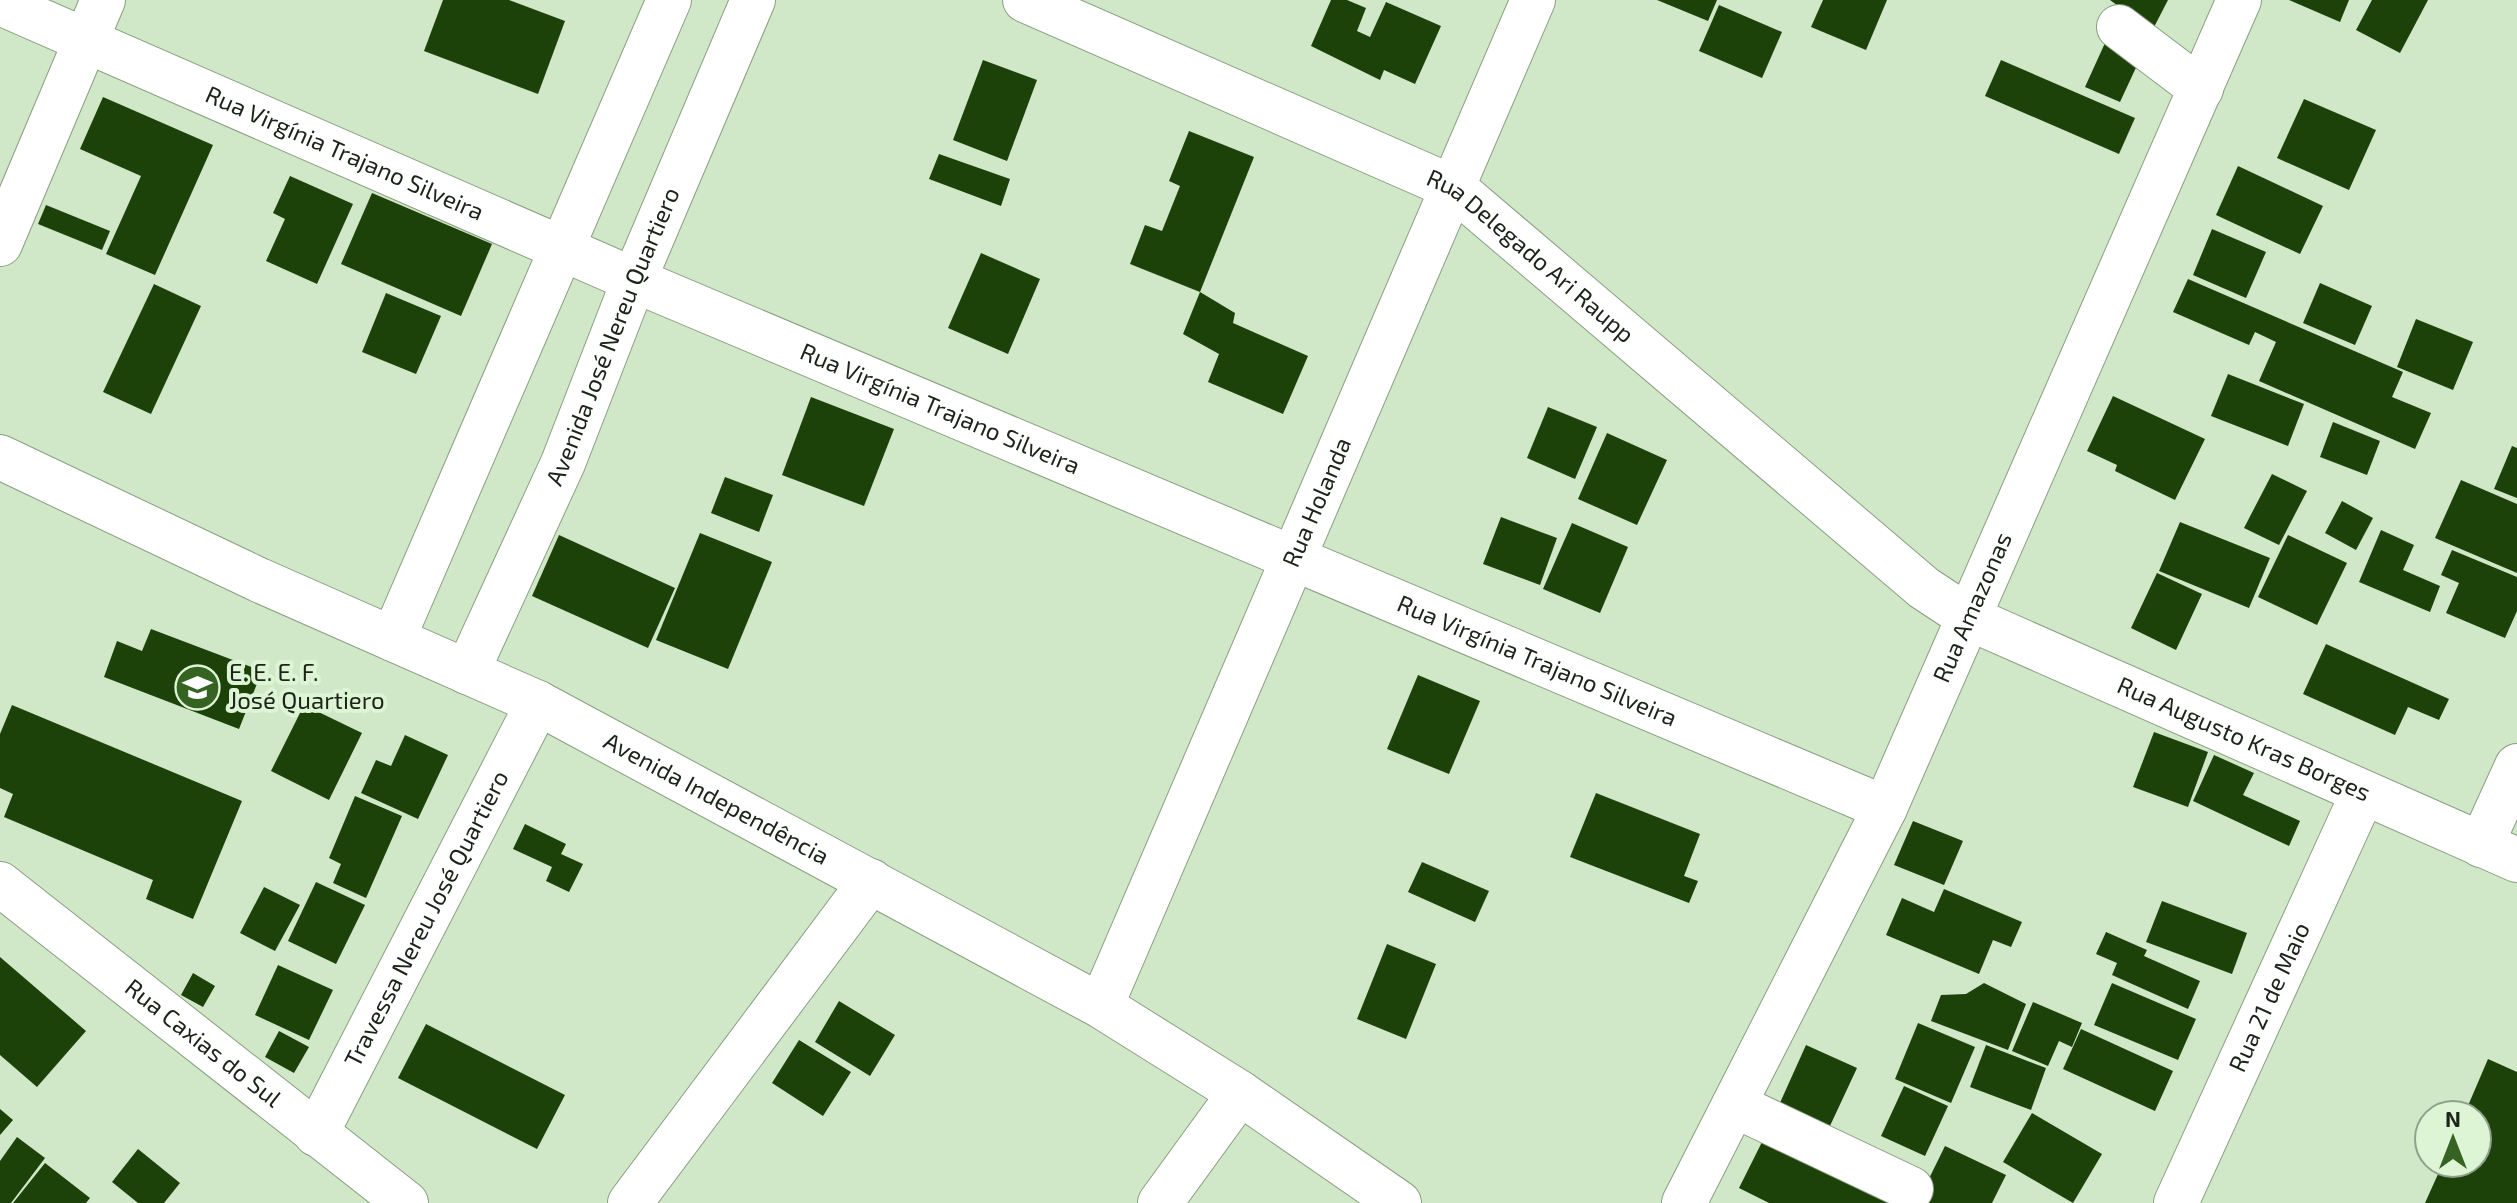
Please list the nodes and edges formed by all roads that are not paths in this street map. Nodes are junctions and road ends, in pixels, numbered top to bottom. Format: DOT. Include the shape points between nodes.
graph roads {
  1 [pos="103,0"];
  2 [pos="669,0"];
  3 [pos="753,0"];
  4 [pos="1025,0"];
  5 [pos="1533,0"];
  6 [pos="2239,0"];
  7 [pos="0,3"];
  8 [pos="2119,27"];
  9 [pos="86,41"];
  10 [pos="2201,89"];
  11 [pos="1454,188"];
  12 [pos="0,244"];
  13 [pos="561,246"];
  14 [pos="634,280"];
  15 [pos="0,457"];
  16 [pos="1293,558"];
  17 [pos="1971,619"];
  18 [pos="393,639"];
  19 [pos="467,672"];
  20 [pos="538,703"];
  21 [pos="2517,766"];
  22 [pos="2363,793"];
  23 [pos="1885,808"];
  24 [pos="2499,852"];
  25 [pos="871,881"];
  26 [pos="0,884"];
  27 [pos="1101,1006"];
  28 [pos="1240,1093"];
  29 [pos="1734,1105"];
  30 [pos="316,1134"];
  31 [pos="1911,1189"];
  32 [pos="406,1203"];
  33 [pos="630,1203"];
  34 [pos="1160,1203"];
  35 [pos="1399,1203"];
  36 [pos="1684,1203"];
  37 [pos="2176,1203"];
  1 -- 9 [label="street"];
  2 -- 13 [label="street"];
  3 -- 14 [label="street, Avenida José Nereu Quartiero"];
  4 -- 11 [label="street, Rua Delegado Ari Raupp"];
  5 -- 11 [label="street, Rua Holanda"];
  6 -- 10 [label="street, Rua Amazonas"];
  7 -- 9 [label="street, Rua Virgínia Trajano Silveira"];
  8 -- 10 [label="street"];
  9 -- 12 [label="street"];
  9 -- 13 [label="street, Rua Virgínia Trajano Silveira"];
  10 -- 17 [label="street, Rua Amazonas"];
  11 -- 16 [label="street, Rua Holanda"];
  11 -- 17 [label="street, Rua Delegado Ari Raupp" via="1924,588"];
  13 -- 14 [label="street, Rua Virgínia Trajano Silveira"];
  13 -- 18 [label="street"];
  14 -- 16 [label="street, Rua Virgínia Trajano Silveira"];
  14 -- 19 [label="street, Avenida José Nereu Quartiero" via="563,463"];
  15 -- 18 [label="street, Avenida Independência"];
  16 -- 23 [label="street, Rua Virgínia Trajano Silveira"];
  16 -- 27 [label="street, Rua Holanda"];
  17 -- 22 [label="street, Rua Augusto Kras Borges"];
  17 -- 23 [label="street, Rua Amazonas"];
  18 -- 19 [label="street, Avenida Independência"];
  19 -- 20 [label="street, Avenida Independência"];
  20 -- 25 [label="street, Avenida Independência"];
  20 -- 30 [label="street, Travessa Nereu José Quartiero"];
  21 -- 24 [label="street"];
  22 -- 24 [label="street, Rua Augusto Kras Borges"];
  22 -- 37 [label="street, Rua 21 de Maio"];
  23 -- 29 [label="street, Rua Amazonas"];
  25 -- 27 [label="street, Avenida Independência"];
  25 -- 33 [label="street"];
  26 -- 30 [label="street, Rua Caxias do Sul"];
  27 -- 28 [label="street, Avenida Independência"];
  28 -- 34 [label="street"];
  28 -- 35 [label="street, Avenida Independência"];
  29 -- 31 [label="street"];
  29 -- 36 [label="street, Rua Amazonas"];
  30 -- 32 [label="street, Rua Caxias do Sul"];
}
